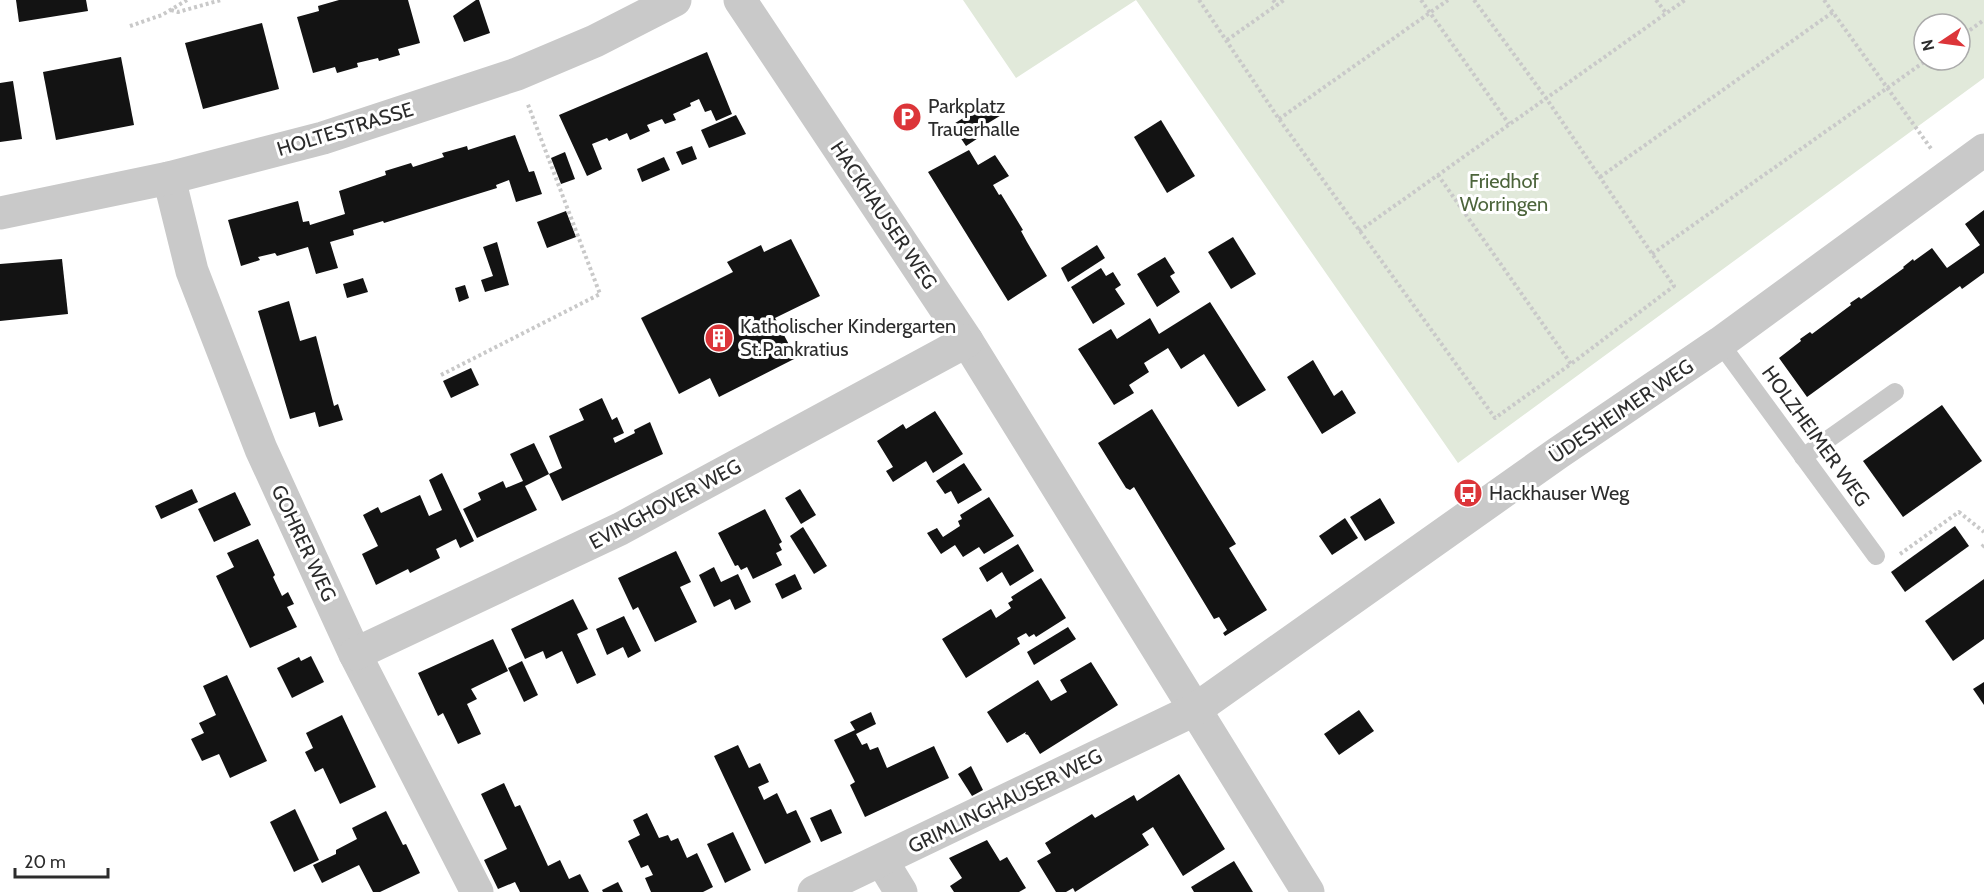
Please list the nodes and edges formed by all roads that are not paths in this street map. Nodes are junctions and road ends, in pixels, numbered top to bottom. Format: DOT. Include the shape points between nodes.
graph roads {
  1 [pos="675,0"];
  2 [pos="740,0"];
  3 [pos="1984,150"];
  4 [pos="169,178"];
  5 [pos="0,213"];
  6 [pos="968,341"];
  7 [pos="1720,343"];
  8 [pos="1895,392"];
  9 [pos="1803,457"];
  10 [pos="1876,556"];
  11 [pos="355,654"];
  12 [pos="1196,709"];
  13 [pos="882,861"];
  14 [pos="477,892"];
  15 [pos="814,892"];
  16 [pos="901,892"];
  17 [pos="1308,892"];
  1 -- 4 [label="street, HOLTESTRASSE" via="595,41 517,74 323,138"];
  2 -- 6 [label="street, HACKHAUSER WEG"];
  3 -- 7 [label="street, ÜDESHEIMER WEG"];
  4 -- 5 [label="street, HOLTESTRASSE"];
  4 -- 11 [label="street, GOHRER WEG" via="192,271 217,339 261,449"];
  6 -- 11 [label="street, EVINGHOVER WEG" via="620,530"];
  6 -- 12 [label="street, HACKHAUSER WEG"];
  7 -- 9 [label="lane, HOLZHEIMER WEG"];
  7 -- 12 [label="street, ÜDESHEIMER WEG"];
  8 -- 9 [label="lane"];
  9 -- 10 [label="lane, HOLZHEIMER WEG"];
  11 -- 14 [label="street, GOHRER WEG"];
  12 -- 13 [label="street, GRIMLINGHAUSER WEG"];
  12 -- 17 [label="street, HACKHAUSER WEG"];
  13 -- 15 [label="street, GRIMLINGHAUSER WEG"];
  13 -- 16 [label="street"];
}
